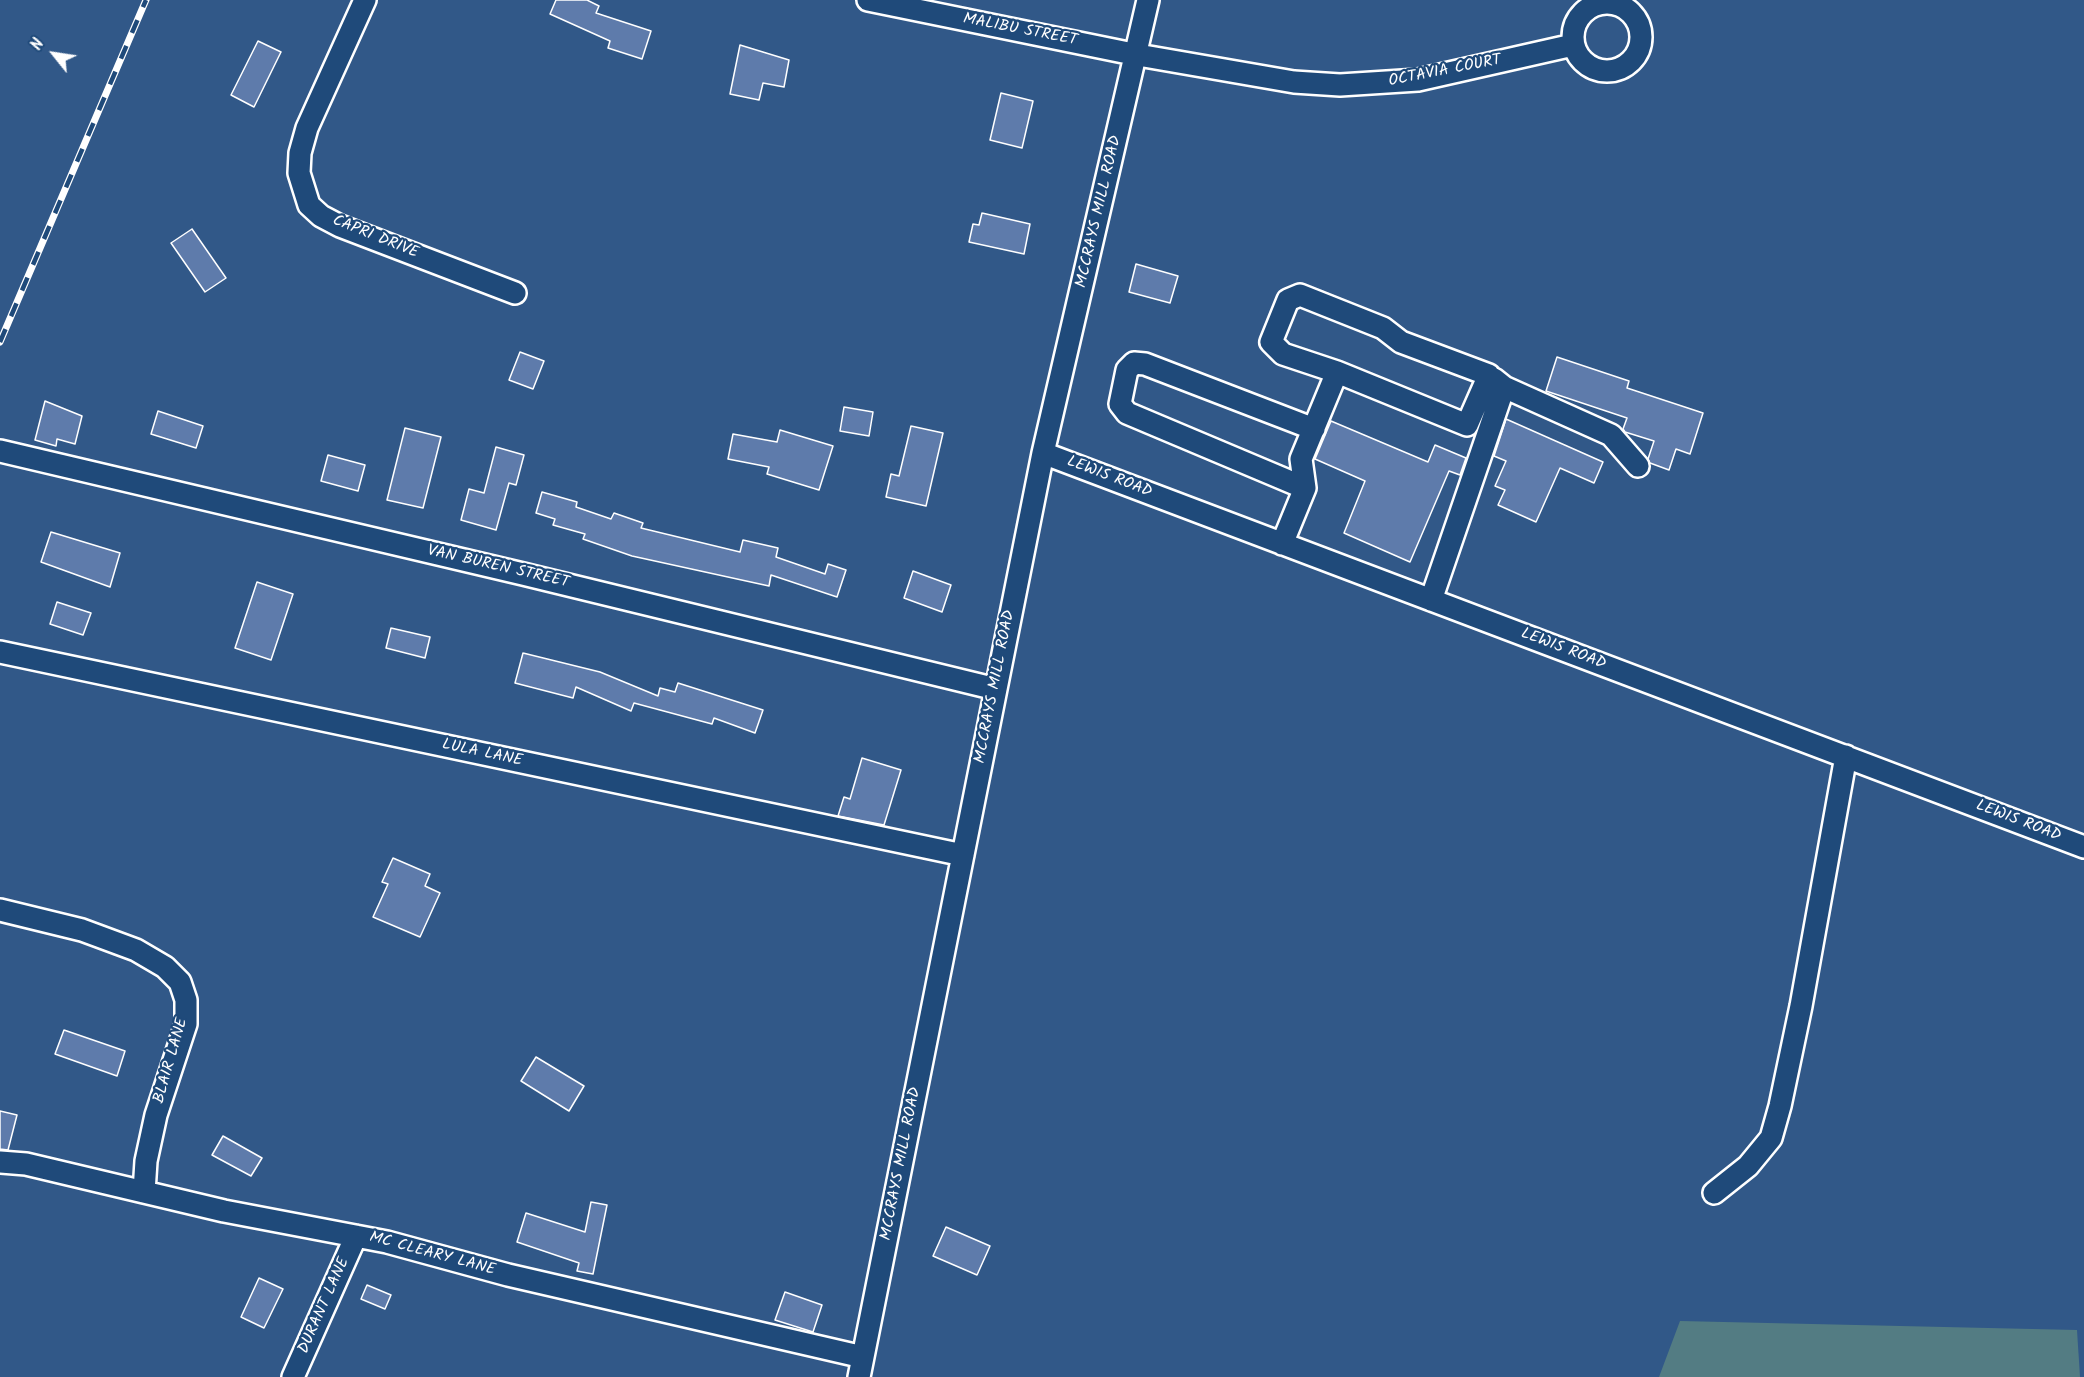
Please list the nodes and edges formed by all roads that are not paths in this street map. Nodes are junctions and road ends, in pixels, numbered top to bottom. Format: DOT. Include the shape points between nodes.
graph roads {
  1 [pos="365,0"];
  2 [pos="868,0"];
  3 [pos="1148,0"];
  4 [pos="1573,45"];
  5 [pos="1138,55"];
  6 [pos="515,293"];
  7 [pos="1337,372"];
  8 [pos="1496,381"];
  9 [pos="1314,429"];
  10 [pos="0,451"];
  11 [pos="1042,453"];
  12 [pos="1638,466"];
  13 [pos="1305,488"];
  14 [pos="1282,544"];
  15 [pos="1431,600"];
  16 [pos="0,652"];
  17 [pos="996,689"];
  18 [pos="1846,756"];
  19 [pos="2084,847"];
  20 [pos="963,855"];
  21 [pos="0,910"];
  22 [pos="0,1162"];
  23 [pos="144,1192"];
  24 [pos="1714,1193"];
  25 [pos="357,1236"];
  26 [pos="861,1367"];
  27 [pos="293,1377"];
  1 -- 6 [label="street, CAPRI DRIVE" via="307,128 300,153 299,173 309,205 340,226"];
  2 -- 5 [label="street, MALIBU STREET"];
  3 -- 5 [label="street, MCCRAYS MILL ROAD"];
  4 -- 5 [label="street, OCTAVIA COURT" via="1418,80 1365,85 1294,82"];
  5 -- 11 [label="street, MCCRAYS MILL ROAD"];
  7 -- 8 [label="street" via="1467,425"];
  7 -- 8 [label="street" via="1283,354 1271,342 1288,300 1300,295 1383,328 1401,342"];
  7 -- 9 [label="street"];
  8 -- 12 [label="street" via="1611,435"];
  8 -- 15 [label="street"];
  9 -- 13 [label="street" via="1301,459"];
  9 -- 13 [label="street" via="1145,364 1134,363 1127,370 1120,404 1127,413"];
  10 -- 17 [label="street, VAN BUREN STREET"];
  11 -- 14 [label="street, LEWIS ROAD"];
  11 -- 17 [label="street, MCCRAYS MILL ROAD"];
  13 -- 14 [label="street"];
  14 -- 15 [label="street, LEWIS ROAD"];
  15 -- 18 [label="street, LEWIS ROAD"];
  16 -- 20 [label="street, LULA LANE"];
  17 -- 20 [label="street, MCCRAYS MILL ROAD"];
  18 -- 19 [label="street, LEWIS ROAD"];
  18 -- 24 [label="street" via="1801,1006 1771,1138 1748,1166"];
  20 -- 26 [label="street, MCCRAYS MILL ROAD"];
  21 -- 23 [label="street, BLAIR LANE" via="82,930 136,950 165,967 180,982 186,1000 186,1024 156,1115"];
  22 -- 23 [label="street, MC CLEARY LANE" via="26,1164"];
  23 -- 25 [label="street, MC CLEARY LANE"];
  25 -- 26 [label="street, MC CLEARY LANE"];
  25 -- 27 [label="street, DURANT LANE"];
}
